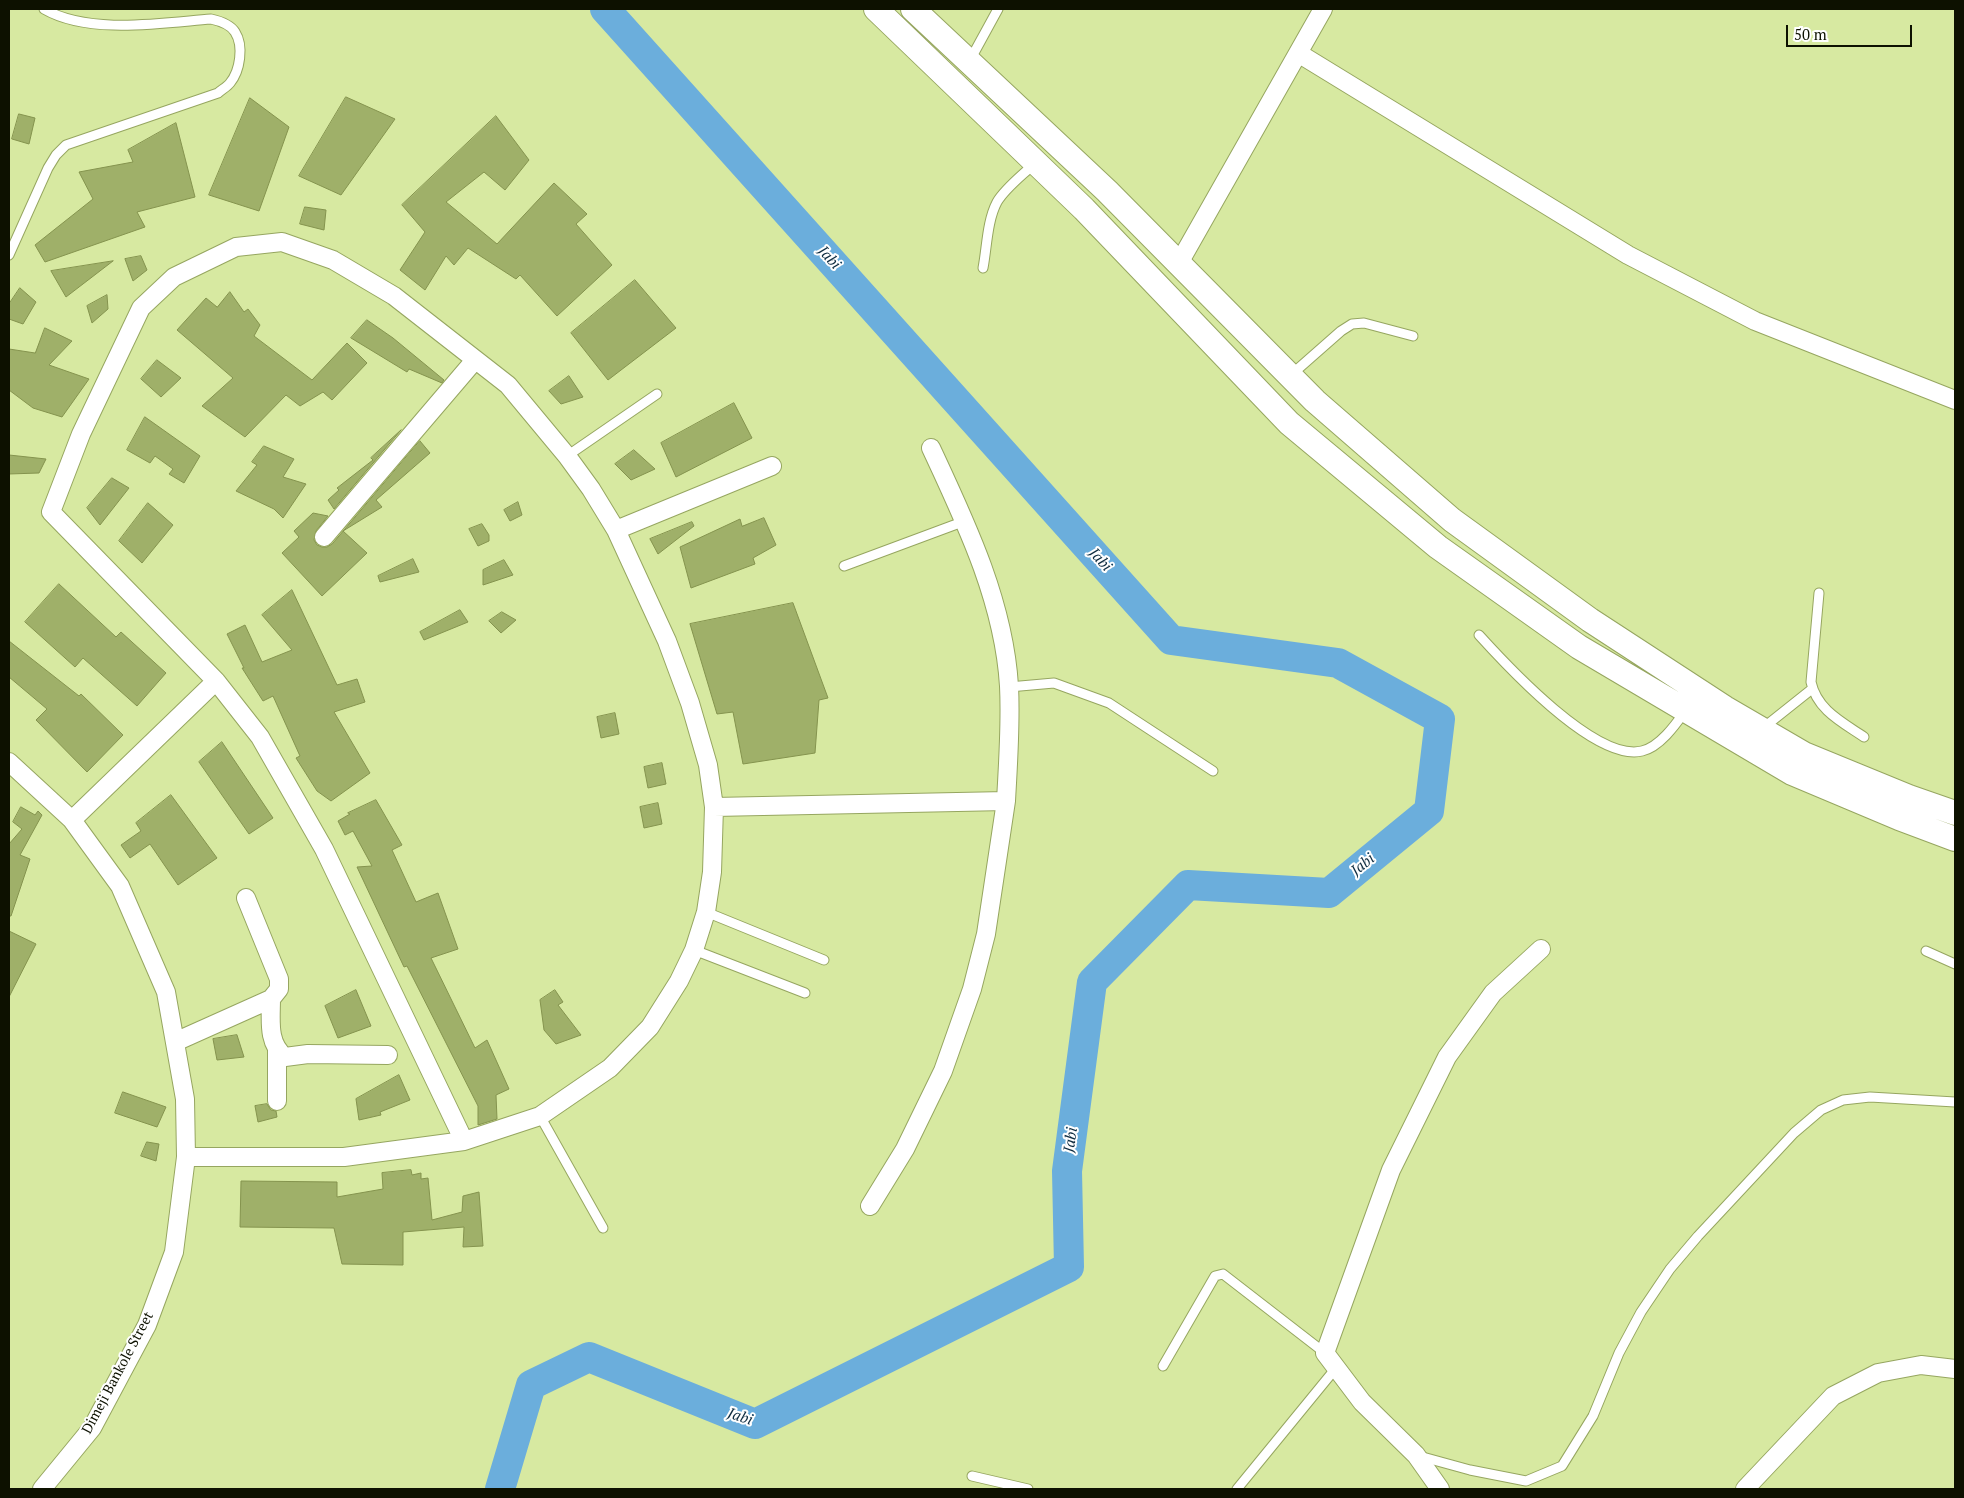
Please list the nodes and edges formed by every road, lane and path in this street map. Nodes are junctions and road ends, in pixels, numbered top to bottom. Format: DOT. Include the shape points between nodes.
graph roads {
  1 [pos="44,9"];
  2 [pos="876,9"];
  3 [pos="912,9"];
  4 [pos="998,9"];
  5 [pos="1323,9"];
  6 [pos="1298,53"];
  7 [pos="969,62"];
  8 [pos="1036,162"];
  9 [pos="9,255"];
  10 [pos="1178,263"];
  11 [pos="983,268"];
  12 [pos="1413,336"];
  13 [pos="475,360"];
  14 [pos="1290,376"];
  15 [pos="657,394"];
  16 [pos="1955,400"];
  17 [pos="931,448"];
  18 [pos="567,456"];
  19 [pos="772,466"];
  20 [pos="965,520"];
  21 [pos="616,530"];
  22 [pos="324,537"];
  23 [pos="844,566"];
  24 [pos="1819,593"];
  25 [pos="1478,635"];
  26 [pos="216,681"];
  27 [pos="1009,687"];
  28 [pos="1812,689"];
  29 [pos="1686,710"];
  30 [pos="1753,733"];
  31 [pos="1864,738"];
  32 [pos="9,762"];
  33 [pos="1213,771"];
  34 [pos="1006,801"];
  35 [pos="714,807"];
  36 [pos="1955,813"];
  37 [pos="72,820"];
  38 [pos="1955,839"];
  39 [pos="246,898"];
  40 [pos="706,912"];
  41 [pos="1541,949"];
  42 [pos="694,950"];
  43 [pos="1926,951"];
  44 [pos="824,960"];
  45 [pos="1955,964"];
  46 [pos="805,993"];
  47 [pos="271,1000"];
  48 [pos="175,1042"];
  49 [pos="277,1050"];
  50 [pos="388,1055"];
  51 [pos="277,1101"];
  52 [pos="1955,1102"];
  53 [pos="540,1116"];
  54 [pos="464,1141"];
  55 [pos="186,1157"];
  56 [pos="870,1206"];
  57 [pos="603,1228"];
  58 [pos="1325,1353"];
  59 [pos="1164,1366"];
  60 [pos="1336,1368"];
  61 [pos="1955,1369"];
  62 [pos="1416,1456"];
  63 [pos="972,1476"];
  64 [pos="42,1489"];
  65 [pos="1028,1489"];
  66 [pos="1237,1489"];
  67 [pos="1440,1489"];
  68 [pos="1745,1489"];
  1 -- 9 [label="lane" via="76,22 133,26 211,19 224,22 235,32 240,47 238,70 218,93 66,146 48,168"];
  2 -- 8 [label="main road"];
  3 -- 7 [label="main road"];
  4 -- 7 [label="lane"];
  5 -- 6 [label="street"];
  6 -- 10 [label="street"];
  6 -- 16 [label="street" via="1628,255 1756,320"];
  7 -- 10 [label="main road" via="1107,191"];
  8 -- 11 [label="lane" via="997,203"];
  8 -- 29 [label="main road" via="1289,423 1438,547 1579,647"];
  10 -- 14 [label="main road"];
  12 -- 14 [label="lane" via="1364,323 1352,324"];
  13 -- 18 [label="street" via="508,385"];
  13 -- 22 [label="street"];
  13 -- 26 [label="street" via="394,296 333,260 282,242 236,247 174,277 141,308 80,434 51,512"];
  14 -- 30 [label="main road" via="1452,520 1590,620 1724,708"];
  15 -- 18 [label="lane"];
  17 -- 20 [label="street"];
  18 -- 21 [label="street"];
  19 -- 21 [label="street"];
  20 -- 23 [label="lane"];
  20 -- 27 [label="street" via="997,616"];
  21 -- 35 [label="street" via="667,641 690,703 708,765"];
  24 -- 28 [label="lane"];
  25 -- 29 [label="lane" via="1557,713 1622,751 1643,751 1659,742"];
  26 -- 37 [label="street"];
  26 -- 54 [label="street" via="260,737 324,849"];
  27 -- 33 [label="lane" via="1054,683 1109,703"];
  27 -- 34 [label="street"];
  28 -- 30 [label="lane"];
  28 -- 31 [label="lane" via="1824,709"];
  29 -- 30 [label="main road"];
  30 -- 36 [label="main road"];
  30 -- 38 [label="main road" via="1792,772"];
  32 -- 37 [label="street, Dimeji Bankole Street"];
  34 -- 35 [label="street"];
  34 -- 56 [label="street" via="986,934 972,989 943,1071 905,1149"];
  35 -- 40 [label="street" via="712,872"];
  37 -- 48 [label="street, Dimeji Bankole Street" via="120,886 166,992"];
  39 -- 47 [label="street" via="280,978 279,989"];
  40 -- 42 [label="street"];
  40 -- 44 [label="lane"];
  41 -- 58 [label="street" via="1493,993 1447,1057 1391,1170"];
  42 -- 46 [label="lane"];
  42 -- 53 [label="street" via="680,981 650,1027 610,1068"];
  43 -- 45 [label="lane"];
  47 -- 48 [label="street"];
  47 -- 49 [label="street" via="270,1025"];
  48 -- 55 [label="street, Dimeji Bankole Street" via="185,1099"];
  49 -- 50 [label="street" via="285,1057 308,1054"];
  49 -- 51 [label="street"];
  52 -- 62 [label="lane" via="1870,1096 1843,1100 1820,1110 1794,1133 1670,1269 1619,1353 1593,1416 1562,1466 1526,1481"];
  53 -- 54 [label="street"];
  53 -- 57 [label="lane"];
  54 -- 55 [label="street" via="344,1157"];
  55 -- 64 [label="street, Dimeji Bankole Street" via="174,1252 147,1325 92,1428"];
  58 -- 59 [label="lane" via="1223,1274 1215,1276"];
  58 -- 60 [label="street"];
  60 -- 62 [label="street" via="1362,1402"];
  60 -- 66 [label="lane"];
  61 -- 68 [label="street" via="1921,1365 1878,1373 1834,1396"];
  62 -- 67 [label="street"];
  63 -- 65 [label="lane"];
}
